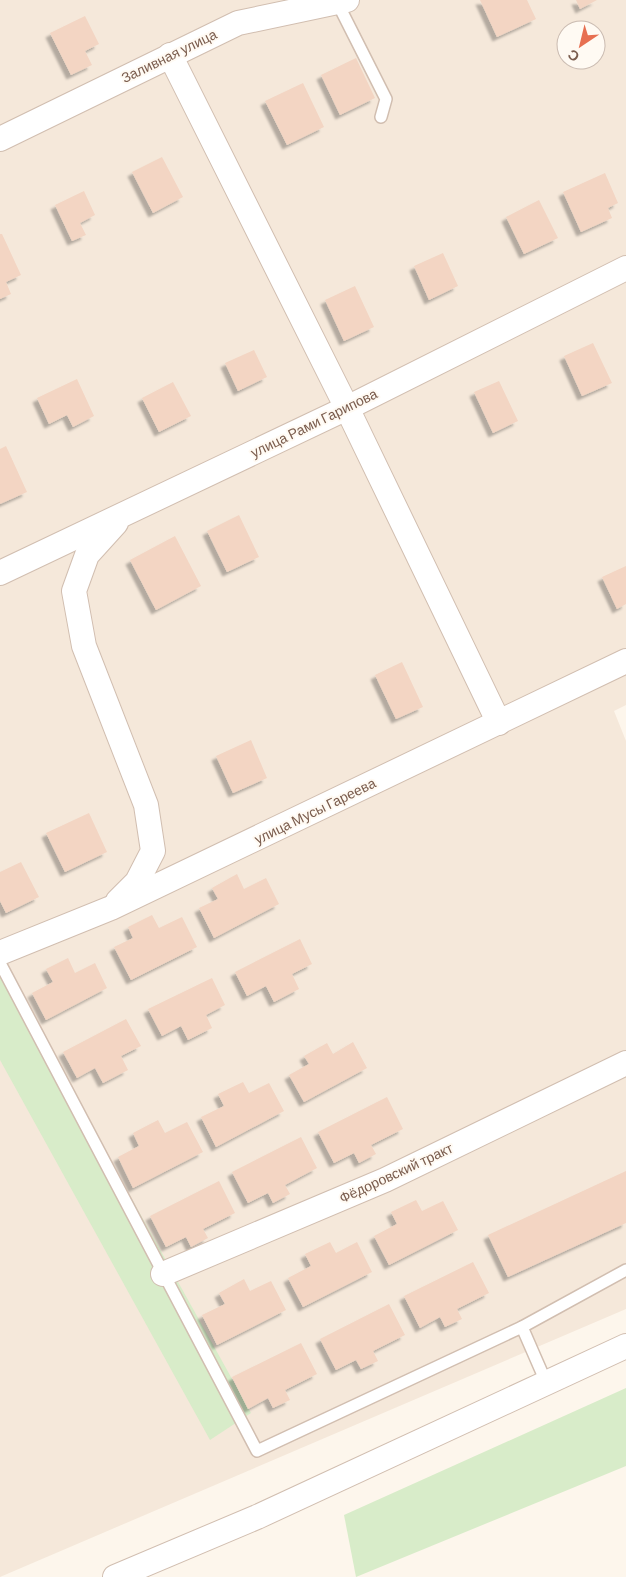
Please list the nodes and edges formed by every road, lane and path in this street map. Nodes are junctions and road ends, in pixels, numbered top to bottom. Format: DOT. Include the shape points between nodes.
graph roads {
  1 [pos="343,2"];
  2 [pos="170,56"];
  3 [pos="381,117"];
  4 [pos="0,140"];
  5 [pos="626,268"];
  6 [pos="347,408"];
  7 [pos="124,514"];
  8 [pos="0,572"];
  9 [pos="626,661"];
  10 [pos="499,723"];
  11 [pos="111,908"];
  12 [pos="0,953"];
  13 [pos="0,963"];
  14 [pos="626,1063"];
  15 [pos="626,1270"];
  16 [pos="163,1274"];
  17 [pos="522,1327"];
  18 [pos="626,1346"];
  19 [pos="546,1382"];
  20 [pos="115,1577"];
  1 -- 2 [label="street, Заливная улица" via="238,23"];
  1 -- 3 [label="lane" via="386,99"];
  2 -- 4 [label="street, Заливная улица"];
  2 -- 6 [label="street"];
  5 -- 6 [label="street, улица Рами Гарипова"];
  6 -- 7 [label="street, улица Рами Гарипова"];
  6 -- 10 [label="street"];
  7 -- 8 [label="street, улица Рами Гарипова"];
  7 -- 11 [label="street" via="87,555 74,591 84,646 146,805 153,851 137,882"];
  9 -- 10 [label="street, улица Мусы Гареева"];
  10 -- 11 [label="street, улица Мусы Гареева"];
  11 -- 12 [label="street, улица Мусы Гареева"];
  13 -- 16 [label="lane"];
  14 -- 16 [label="street, Фёдоровский тракт" via="386,1180"];
  15 -- 17 [label="lane"];
  16 -- 17 [label="lane" via="257,1451"];
  17 -- 19 [label="lane"];
  18 -- 19 [label="street"];
  19 -- 20 [label="street" via="257,1517"];
}
